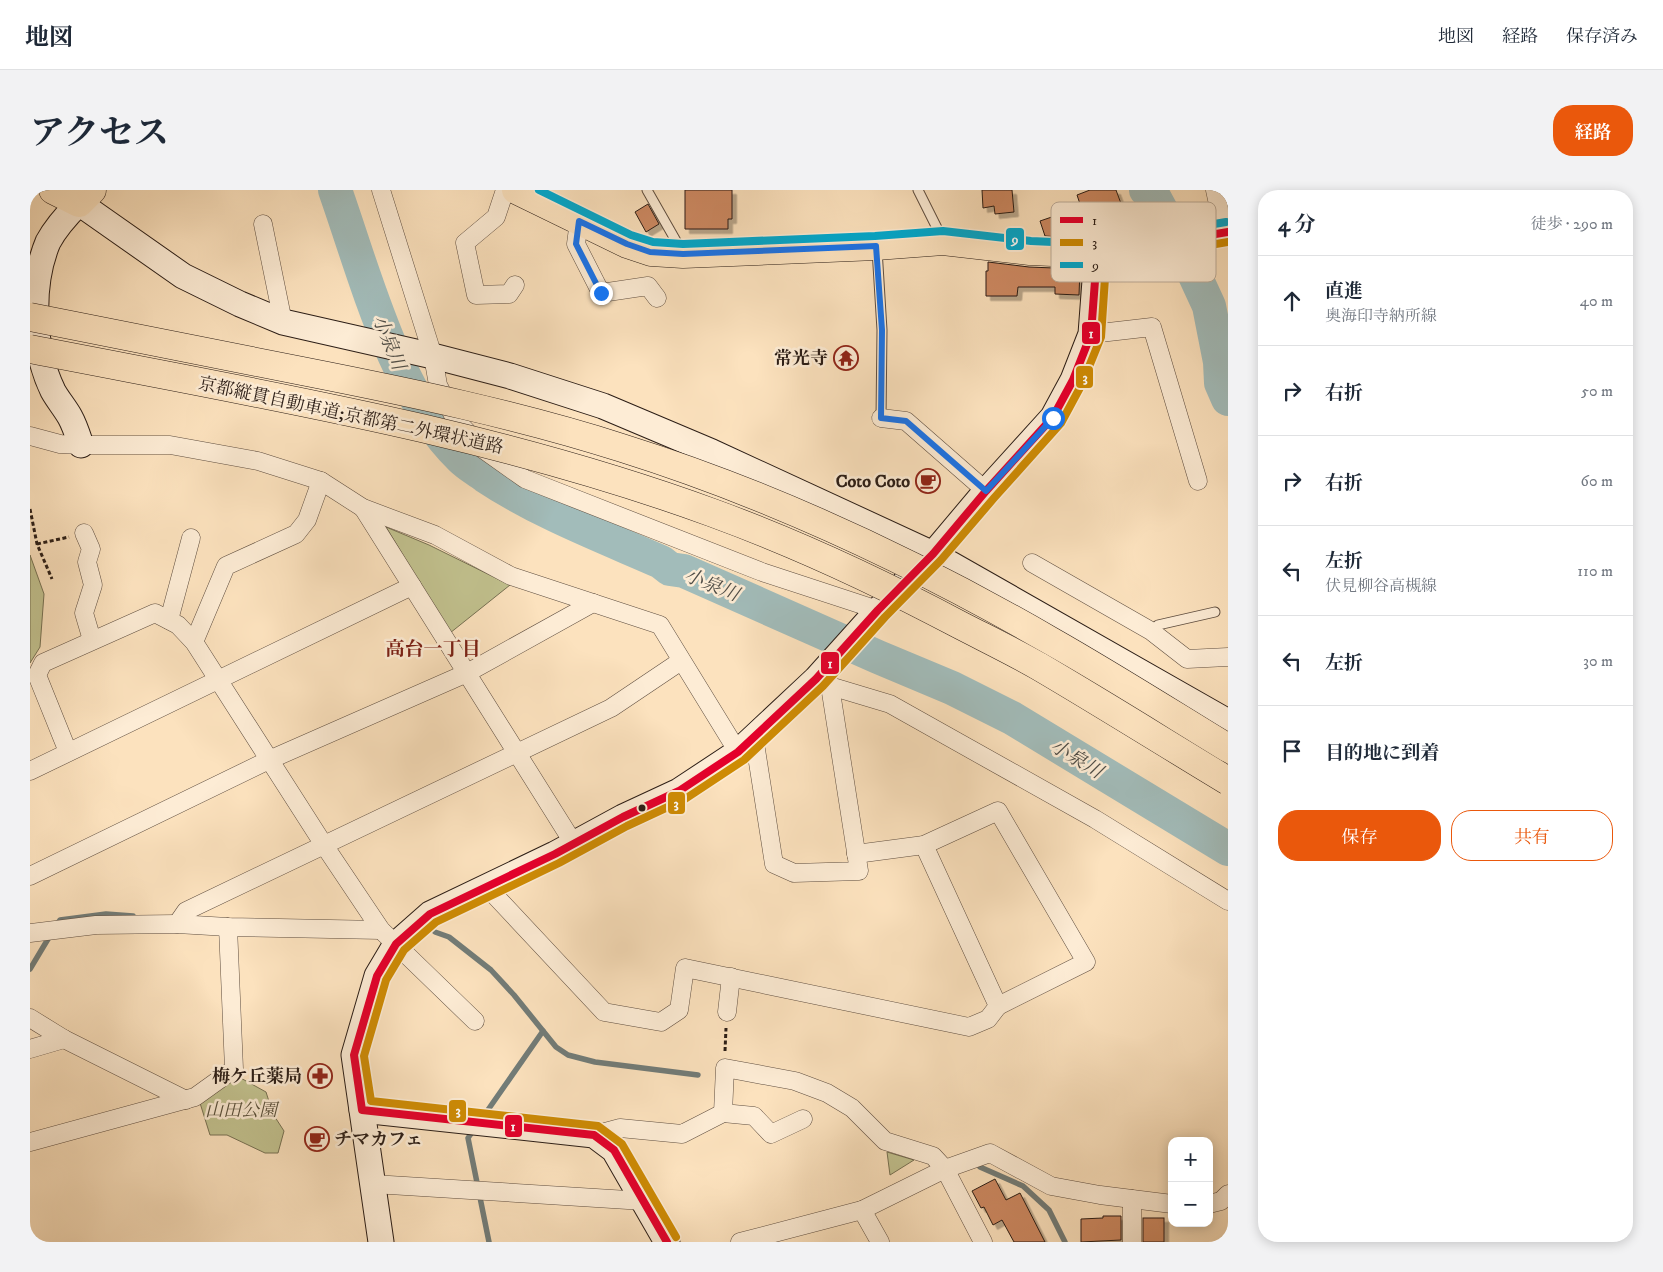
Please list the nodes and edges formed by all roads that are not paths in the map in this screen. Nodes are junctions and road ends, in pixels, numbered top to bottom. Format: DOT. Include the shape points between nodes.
graph roads {
  1 [pos="53,190"];
  2 [pos="381,190"];
  3 [pos="505,190"];
  4 [pos="516,190"];
  5 [pos="647,190"];
  6 [pos="918,190"];
  7 [pos="1215,190"];
  8 [pos="85,196"];
  9 [pos="579,221"];
  10 [pos="263,224"];
  11 [pos="1226,232"];
  12 [pos="943,241"];
  13 [pos="876,246"];
  14 [pos="1051,252"];
  15 [pos="683,254"];
  16 [pos="1095,282"];
  17 [pos="515,285"];
  18 [pos="657,298"];
  19 [pos="30,318"];
  20 [pos="283,322"];
  21 [pos="1091,334"];
  22 [pos="30,349"];
  23 [pos="429,355"];
  24 [pos="881,418"];
  25 [pos="30,436"];
  26 [pos="82,446"];
  27 [pos="321,481"];
  28 [pos="1198,481"];
  29 [pos="986,491"];
  30 [pos="363,508"];
  31 [pos="84,533"];
  32 [pos="191,538"];
  33 [pos="933,554"];
  34 [pos="1032,563"];
  35 [pos="412,586"];
  36 [pos="593,603"];
  37 [pos="1215,612"];
  38 [pos="874,614"];
  39 [pos="169,620"];
  40 [pos="1151,631"];
  41 [pos="92,640"];
  42 [pos="194,642"];
  43 [pos="1228,657"];
  44 [pos="681,660"];
  45 [pos="467,673"];
  46 [pos="824,678"];
  47 [pos="218,680"];
  48 [pos="1228,722"];
  49 [pos="746,744"];
  50 [pos="1228,748"];
  51 [pos="68,752"];
  52 [pos="517,753"];
  53 [pos="269,760"];
  54 [pos="30,771"];
  55 [pos="1228,781"];
  56 [pos="574,844"];
  57 [pos="324,845"];
  58 [pos="924,845"];
  59 [pos="856,854"];
  60 [pos="30,876"];
  61 [pos="486,886"];
  62 [pos="1228,901"];
  63 [pos="177,924"];
  64 [pos="228,927"];
  65 [pos="30,933"];
  66 [pos="389,937"];
  67 [pos="731,977"];
  68 [pos="998,1006"];
  69 [pos="727,1012"];
  70 [pos="30,1018"];
  71 [pos="476,1021"];
  72 [pos="64,1039"];
  73 [pos="30,1049"];
  74 [pos="186,1100"];
  75 [pos="362,1110"];
  76 [pos="723,1113"];
  77 [pos="803,1119"];
  78 [pos="594,1135"];
  79 [pos="30,1142"];
  80 [pos="945,1169"];
  81 [pos="372,1184"];
  82 [pos="1228,1194"];
  83 [pos="1132,1198"];
  84 [pos="644,1201"];
  85 [pos="1168,1203"];
  86 [pos="1213,1203"];
  87 [pos="862,1210"];
  88 [pos="777,1238"];
  89 [pos="381,1242"];
  90 [pos="667,1242"];
  91 [pos="740,1242"];
  92 [pos="880,1242"];
  93 [pos="983,1242"];
  94 [pos="1132,1242"];
  1 -- 8 [label="main road"];
  2 -- 23 [label="street"];
  3 -- 17 [label="street" via="496,217 466,243 476,295 509,294"];
  4 -- 9 [label="main road"];
  5 -- 15 [label="lane"];
  6 -- 12 [label="lane"];
  7 -- 11 [label="street"];
  8 -- 20 [label="street" via="183,276"];
  8 -- 26 [label="street" via="47,243 38,267 33,300 36,343 53,390"];
  9 -- 15 [label="main road" via="650,252"];
  9 -- 18 [label="street" via="576,244 601,293 648,286"];
  10 -- 20 [label="street"];
  12 -- 13 [label="main road"];
  12 -- 14 [label="main road"];
  13 -- 15 [label="main road"];
  13 -- 24 [label="lane" via="882,330"];
  16 -- 21 [label="street"];
  19 -- 50 [label="main road, 京都縦貫自動車道;京都第二外環状道路, bridge" via="383,387 622,447 840,531 939,580 1051,640"];
  20 -- 23 [label="street"];
  21 -- 28 [label="street" via="1152,327"];
  21 -- 29 [label="street" via="1074,380 1053,418"];
  22 -- 55 [label="main road, 京都縦貫自動車道;京都第二外環状道路, bridge" via="376,416 610,478 715,514 826,560 950,620 1038,666"];
  23 -- 33 [label="street" via="510,376 604,406"];
  23 -- 38 [label="street" via="438,384 456,419 484,450 525,479"];
  24 -- 29 [label="street" via="906,421"];
  25 -- 26 [label="street"];
  26 -- 27 [label="street" via="170,445 258,461"];
  27 -- 30 [label="street"];
  27 -- 42 [label="street" via="307,520 296,534 226,566"];
  29 -- 33 [label="street"];
  30 -- 35 [label="street"];
  30 -- 36 [label="street" via="435,535 511,576"];
  31 -- 41 [label="street" via="92,549 87,562 93,585 84,613"];
  32 -- 39 [label="street"];
  33 -- 38 [label="street"];
  33 -- 48 [label="street"];
  34 -- 40 [label="street"];
  35 -- 45 [label="street"];
  35 -- 47 [label="street"];
  36 -- 44 [label="street" via="660,625"];
  36 -- 45 [label="street"];
  37 -- 40 [label="lane" via="1158,625"];
  38 -- 46 [label="street"];
  39 -- 41 [label="street" via="155,613"];
  39 -- 42 [label="street"];
  40 -- 43 [label="street" via="1187,659"];
  41 -- 51 [label="street" via="43,663 37,674"];
  42 -- 47 [label="street"];
  44 -- 49 [label="street"];
  44 -- 52 [label="street" via="611,708"];
  45 -- 52 [label="street"];
  45 -- 53 [label="street"];
  46 -- 49 [label="street"];
  46 -- 59 [label="street"];
  46 -- 62 [label="street" via="890,704 1095,819"];
  47 -- 51 [label="street"];
  47 -- 53 [label="street"];
  49 -- 56 [label="street" via="679,791"];
  49 -- 59 [label="street" via="774,864 794,873 859,871"];
  51 -- 54 [label="street"];
  52 -- 56 [label="street"];
  52 -- 57 [label="street"];
  53 -- 57 [label="street"];
  53 -- 60 [label="street"];
  56 -- 61 [label="street"];
  57 -- 63 [label="street" via="186,911"];
  57 -- 66 [label="street"];
  58 -- 59 [label="street"];
  58 -- 68 [label="street"];
  58 -- 68 [label="street" via="998,811 1086,962"];
  61 -- 66 [label="street"];
  61 -- 67 [label="street" via="604,1012 661,1022 679,1010 685,968"];
  63 -- 64 [label="street"];
  63 -- 65 [label="street" via="96,925"];
  64 -- 66 [label="street"];
  64 -- 74 [label="street" via="234,1069"];
  66 -- 71 [label="street"];
  66 -- 75 [label="street" via="354,1055"];
  67 -- 68 [label="street" via="968,1027 988,1019"];
  67 -- 69 [label="street"];
  70 -- 72 [label="street"];
  72 -- 73 [label="street"];
  72 -- 74 [label="street"];
  74 -- 79 [label="street"];
  75 -- 78 [label="street"];
  75 -- 81 [label="street"];
  76 -- 77 [label="street" via="754,1116 771,1134"];
  76 -- 78 [label="street" via="682,1134 620,1128"];
  76 -- 80 [label="street" via="725,1068 795,1081 828,1093 852,1108 885,1141 933,1156"];
  78 -- 84 [label="street" via="614,1150"];
  80 -- 83 [label="street" via="990,1153 1052,1186"];
  80 -- 87 [label="street"];
  80 -- 93 [label="street"];
  81 -- 84 [label="street"];
  81 -- 89 [label="street"];
  82 -- 86 [label="street"];
  83 -- 85 [label="street"];
  83 -- 94 [label="street"];
  84 -- 90 [label="street"];
  87 -- 88 [label="street"];
  87 -- 92 [label="street"];
  88 -- 91 [label="street"];
}
